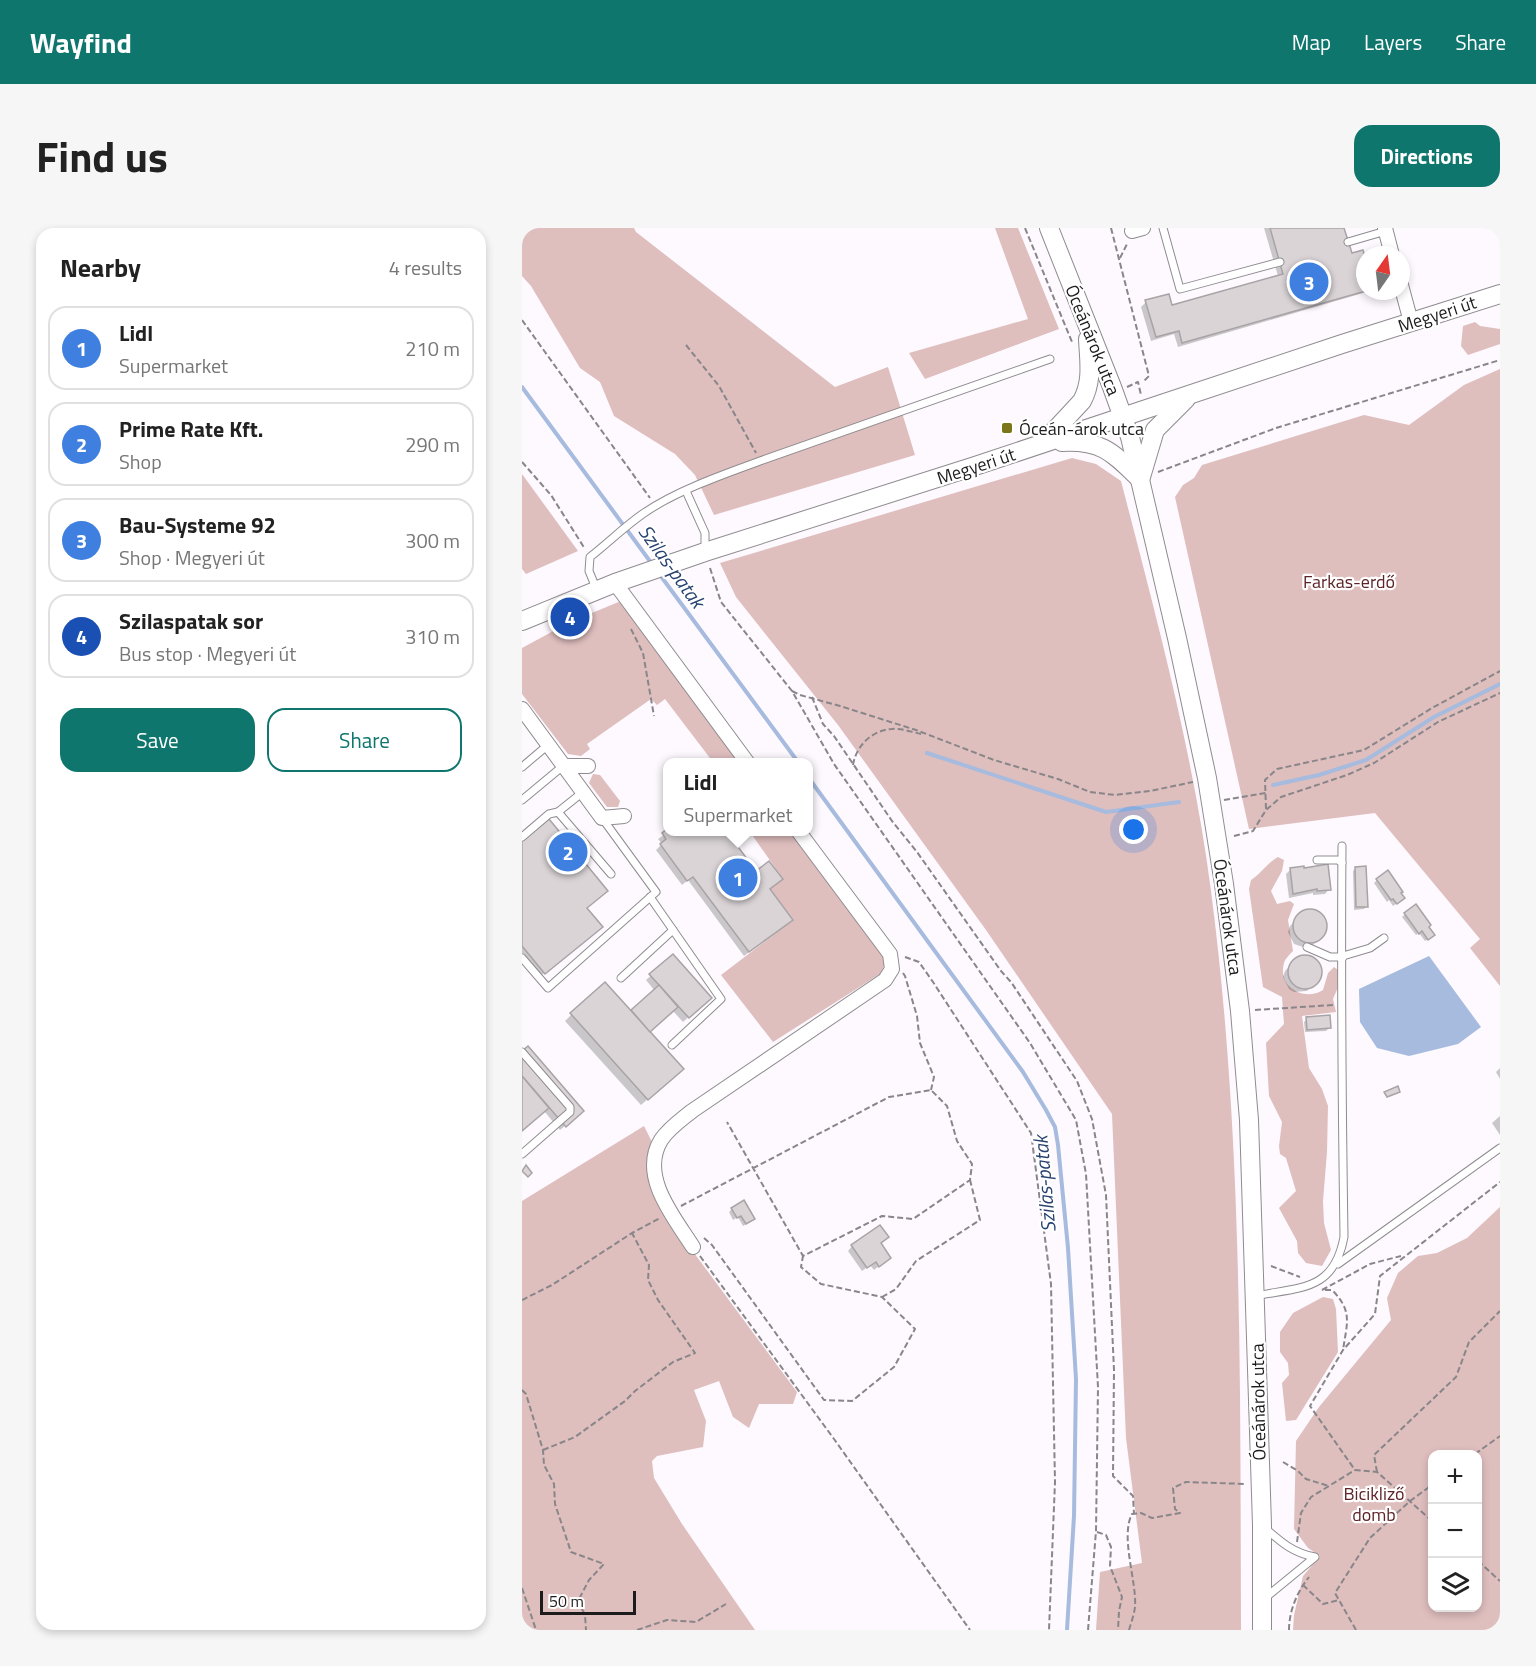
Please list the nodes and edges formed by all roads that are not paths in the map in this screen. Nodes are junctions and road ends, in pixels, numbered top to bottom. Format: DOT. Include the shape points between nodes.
graph roads {
  1 [pos="1049,228"];
  2 [pos="1163,228"];
  3 [pos="1385,230"];
  4 [pos="1348,242"];
  5 [pos="1389,246"];
  6 [pos="1280,262"];
  7 [pos="1500,294"];
  8 [pos="1405,300"];
  9 [pos="1411,322"];
  10 [pos="1087,325"];
  11 [pos="1050,359"];
  12 [pos="1202,391"];
  13 [pos="1123,417"];
  14 [pos="1043,443"];
  15 [pos="1140,478"];
  16 [pos="686,491"];
  17 [pos="705,552"];
  18 [pos="622,580"];
  19 [pos="597,590"];
  20 [pos="522,621"];
  21 [pos="522,710"];
  22 [pos="548,745"];
  23 [pos="744,758"];
  24 [pos="563,766"];
  25 [pos="588,766"];
  26 [pos="522,767"];
  27 [pos="583,792"];
  28 [pos="522,800"];
  29 [pos="558,812"];
  30 [pos="624,816"];
  31 [pos="602,818"];
  32 [pos="803,836"];
  33 [pos="522,837"];
  34 [pos="1342,846"];
  35 [pos="1317,860"];
  36 [pos="1342,863"];
  37 [pos="611,874"];
  38 [pos="650,897"];
  39 [pos="673,930"];
  40 [pos="1384,938"];
  41 [pos="1307,946"];
  42 [pos="1343,957"];
  43 [pos="522,958"];
  44 [pos="621,978"];
  45 [pos="672,1045"];
  46 [pos="522,1053"];
  47 [pos="1500,1148"];
  48 [pos="522,1154"];
  49 [pos="698,1243"];
  50 [pos="1336,1265"];
  51 [pos="1255,1296"];
  52 [pos="1262,1525"];
  53 [pos="1263,1599"];
  54 [pos="1262,1630"];
  1 -- 10 [label="street, Óceánárok utca"];
  2 -- 6 [label="lane" via="1180,290"];
  3 -- 4 [label="lane"];
  3 -- 5 [label="street"];
  7 -- 9 [label="street, Megyeri út"];
  8 -- 9 [label="street"];
  9 -- 12 [label="street, Megyeri út"];
  10 -- 13 [label="street, Óceánárok utca"];
  10 -- 14 [label="street" via="1086,394"];
  11 -- 16 [label="lane"];
  12 -- 13 [label="street, Megyeri út"];
  12 -- 15 [label="street" via="1184,400 1155,430"];
  13 -- 14 [label="street, Megyeri út"];
  13 -- 15 [label="street, Óceánárok utca"];
  14 -- 15 [label="street" via="1095,444 1107,449"];
  14 -- 17 [label="street, Megyeri út"];
  15 -- 51 [label="street, Óceánárok utca" via="1207,778 1224,884 1249,1120"];
  16 -- 17 [label="lane" via="705,533"];
  16 -- 19 [label="lane" via="645,512 590,557 589,571"];
  17 -- 18 [label="street, Megyeri út"];
  18 -- 19 [label="street, Megyeri út"];
  18 -- 23 [label="street"];
  19 -- 20 [label="street, Megyeri út"];
  21 -- 22 [label="street"];
  22 -- 24 [label="street"];
  22 -- 26 [label="lane"];
  24 -- 25 [label="street"];
  24 -- 27 [label="street"];
  24 -- 28 [label="lane"];
  27 -- 29 [label="lane"];
  27 -- 31 [label="street"];
  29 -- 33 [label="lane" via="549,814"];
  29 -- 37 [label="lane"];
  30 -- 31 [label="street"];
  31 -- 38 [label="lane" via="656,892"];
  32 -- 49 [label="street" via="891,958 889,975 692,1111 660,1142 654,1159 660,1192 671,1212"];
  34 -- 36 [label="lane"];
  35 -- 36 [label="lane"];
  36 -- 42 [label="lane"];
  38 -- 39 [label="lane"];
  38 -- 43 [label="lane" via="548,988"];
  39 -- 44 [label="lane"];
  39 -- 45 [label="lane" via="721,999"];
  40 -- 42 [label="lane" via="1370,948"];
  41 -- 42 [label="lane" via="1330,957"];
  42 -- 50 [label="lane" via="1344,1237"];
  46 -- 48 [label="lane" via="570,1107 570,1112"];
  47 -- 50 [label="lane"];
  50 -- 51 [label="lane" via="1315,1284"];
  51 -- 52 [label="street, Óceánárok utca"];
  52 -- 53 [label="street, Óceánárok utca"];
  52 -- 53 [label="lane" via="1285,1546 1315,1557"];
  53 -- 54 [label="street, Óceánárok utca"];
}
